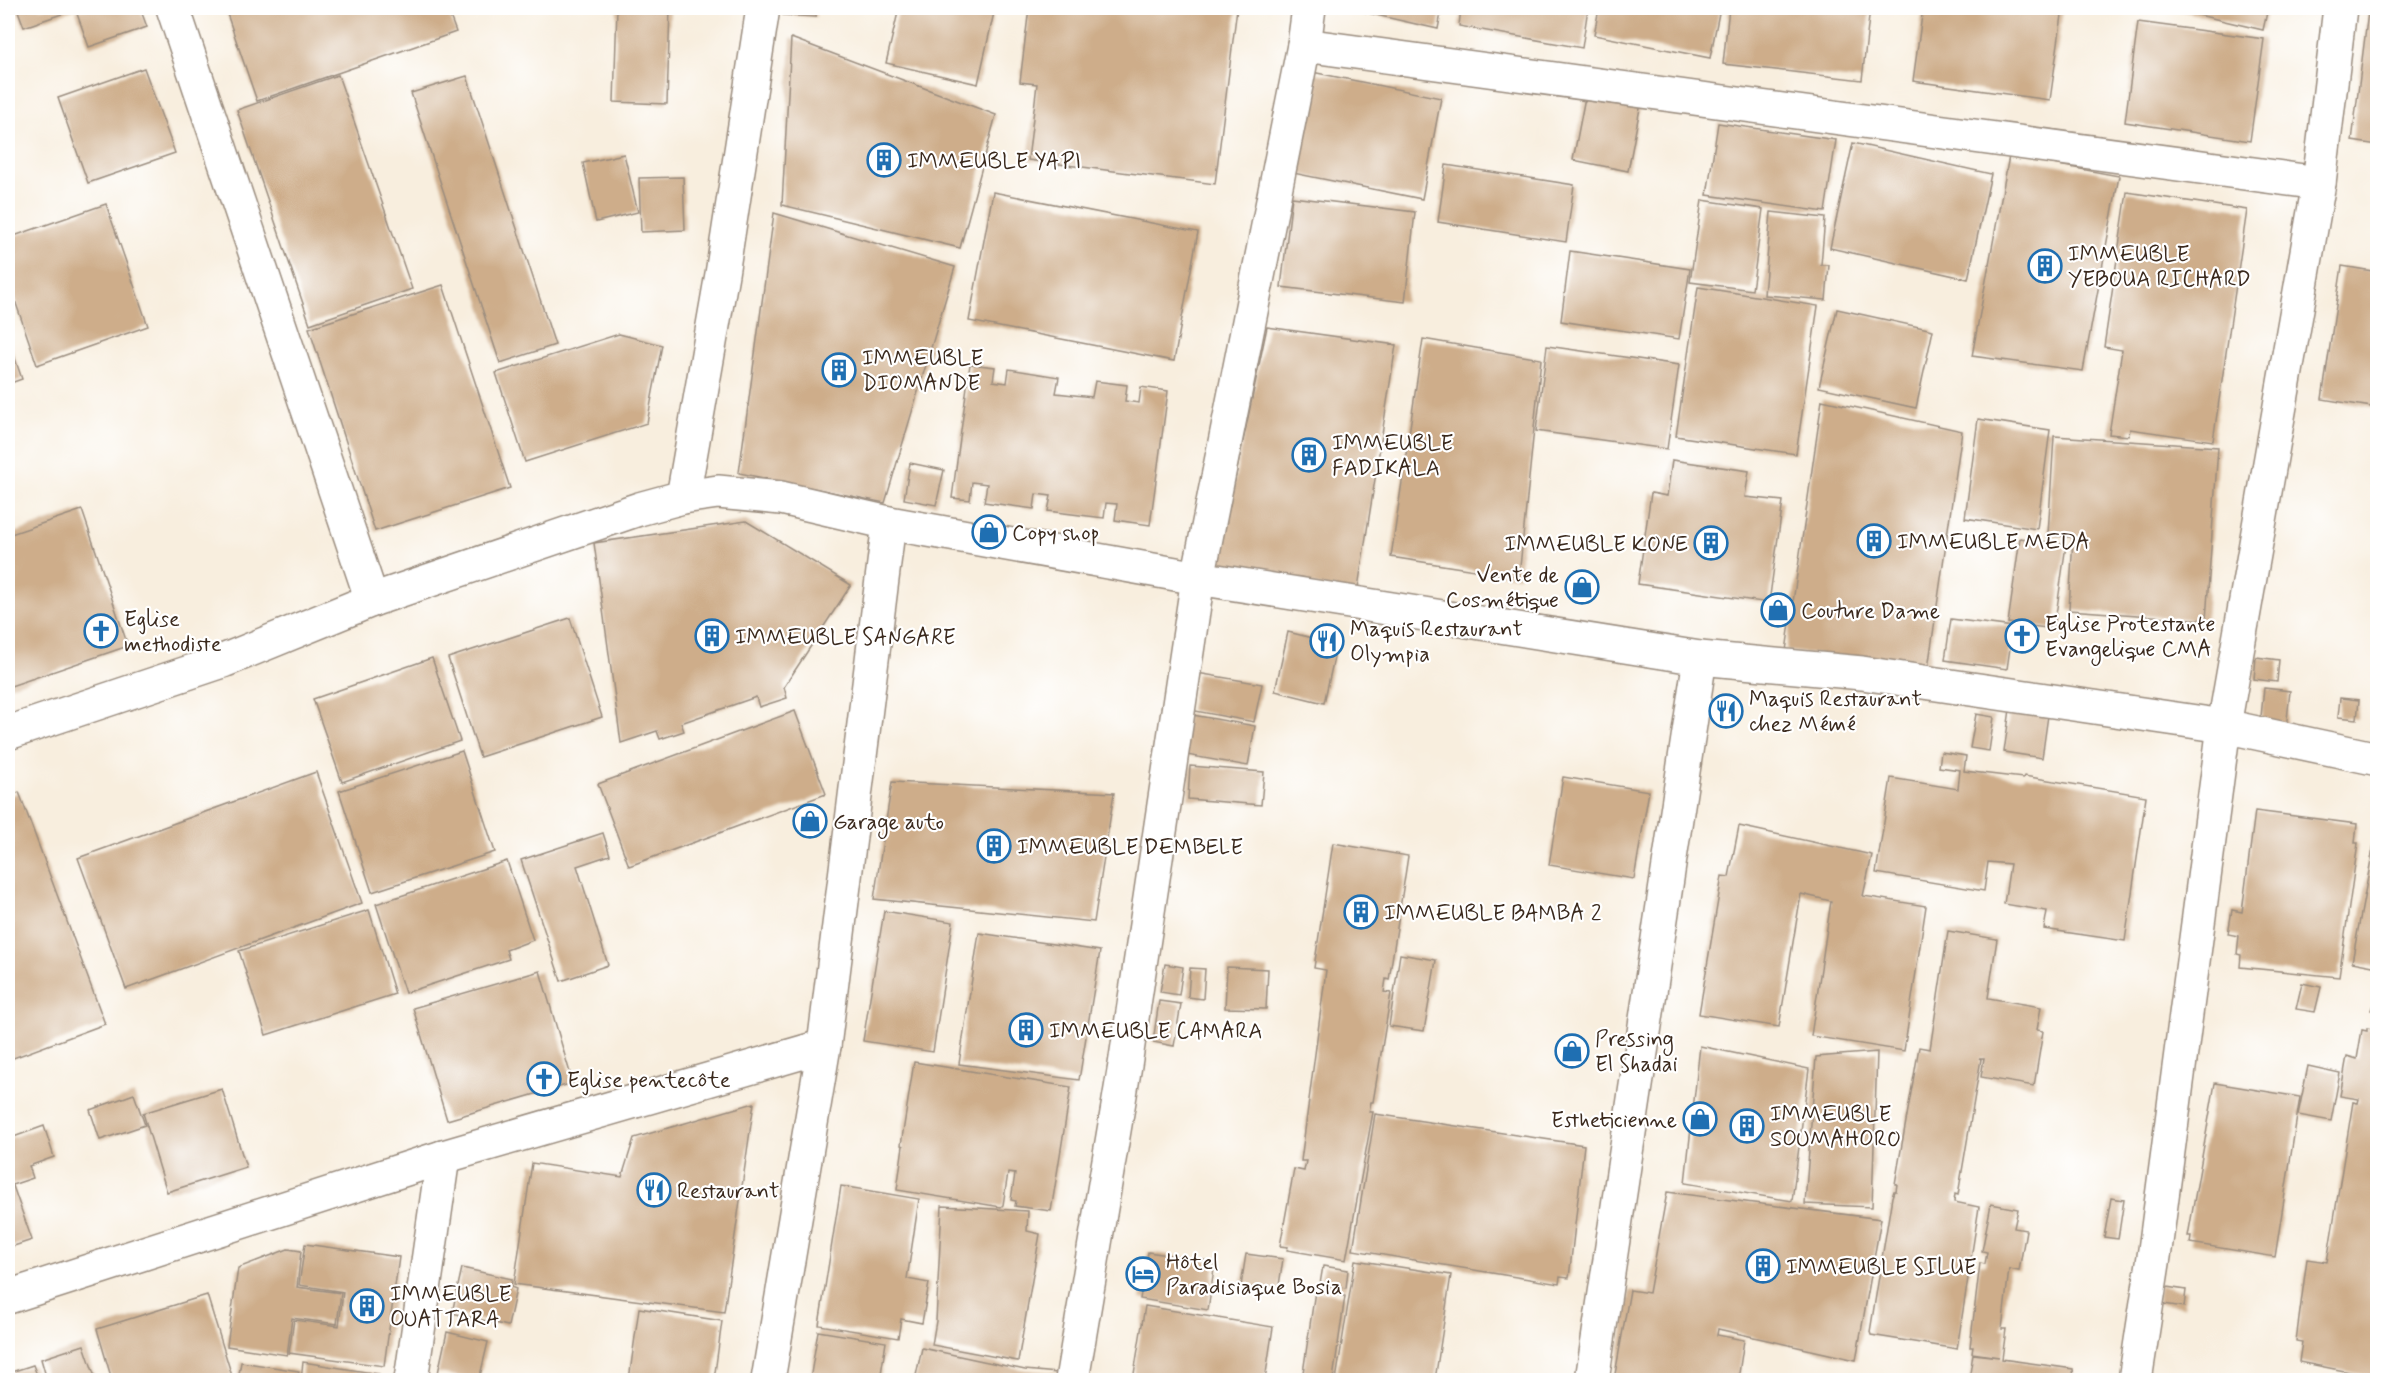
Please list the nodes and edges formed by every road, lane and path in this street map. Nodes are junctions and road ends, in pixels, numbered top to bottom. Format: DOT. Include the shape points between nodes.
graph roads {
  1 [pos="172,8"];
  2 [pos="763,8"];
  3 [pos="1309,8"];
  4 [pos="2340,8"];
  5 [pos="1304,45"];
  6 [pos="2319,183"];
  7 [pos="683,497"];
  8 [pos="889,523"];
  9 [pos="1198,578"];
  10 [pos="372,600"];
  11 [pos="1700,658"];
  12 [pos="2224,726"];
  13 [pos="8,733"];
  14 [pos="2378,759"];
  15 [pos="824,1046"];
  16 [pos="443,1157"];
  17 [pos="8,1297"];
  18 [pos="411,1380"];
  19 [pos="768,1380"];
  20 [pos="1072,1380"];
  21 [pos="1592,1380"];
  22 [pos="2135,1380"];
  1 -- 10 [label="street"];
  2 -- 7 [label="street" via="723,274"];
  3 -- 5 [label="street"];
  4 -- 6 [label="street"];
  5 -- 6 [label="street"];
  5 -- 9 [label="street"];
  6 -- 12 [label="street"];
  7 -- 8 [label="street" via="718,492 781,498"];
  7 -- 10 [label="street"];
  8 -- 9 [label="street"];
  8 -- 15 [label="street"];
  9 -- 11 [label="street"];
  9 -- 20 [label="street" via="1125,1065"];
  10 -- 13 [label="street" via="223,661"];
  11 -- 12 [label="street" via="1862,673"];
  11 -- 21 [label="street"];
  12 -- 14 [label="street"];
  12 -- 22 [label="street"];
  15 -- 16 [label="street"];
  15 -- 19 [label="street"];
  16 -- 17 [label="street"];
  16 -- 18 [label="street"];
}
